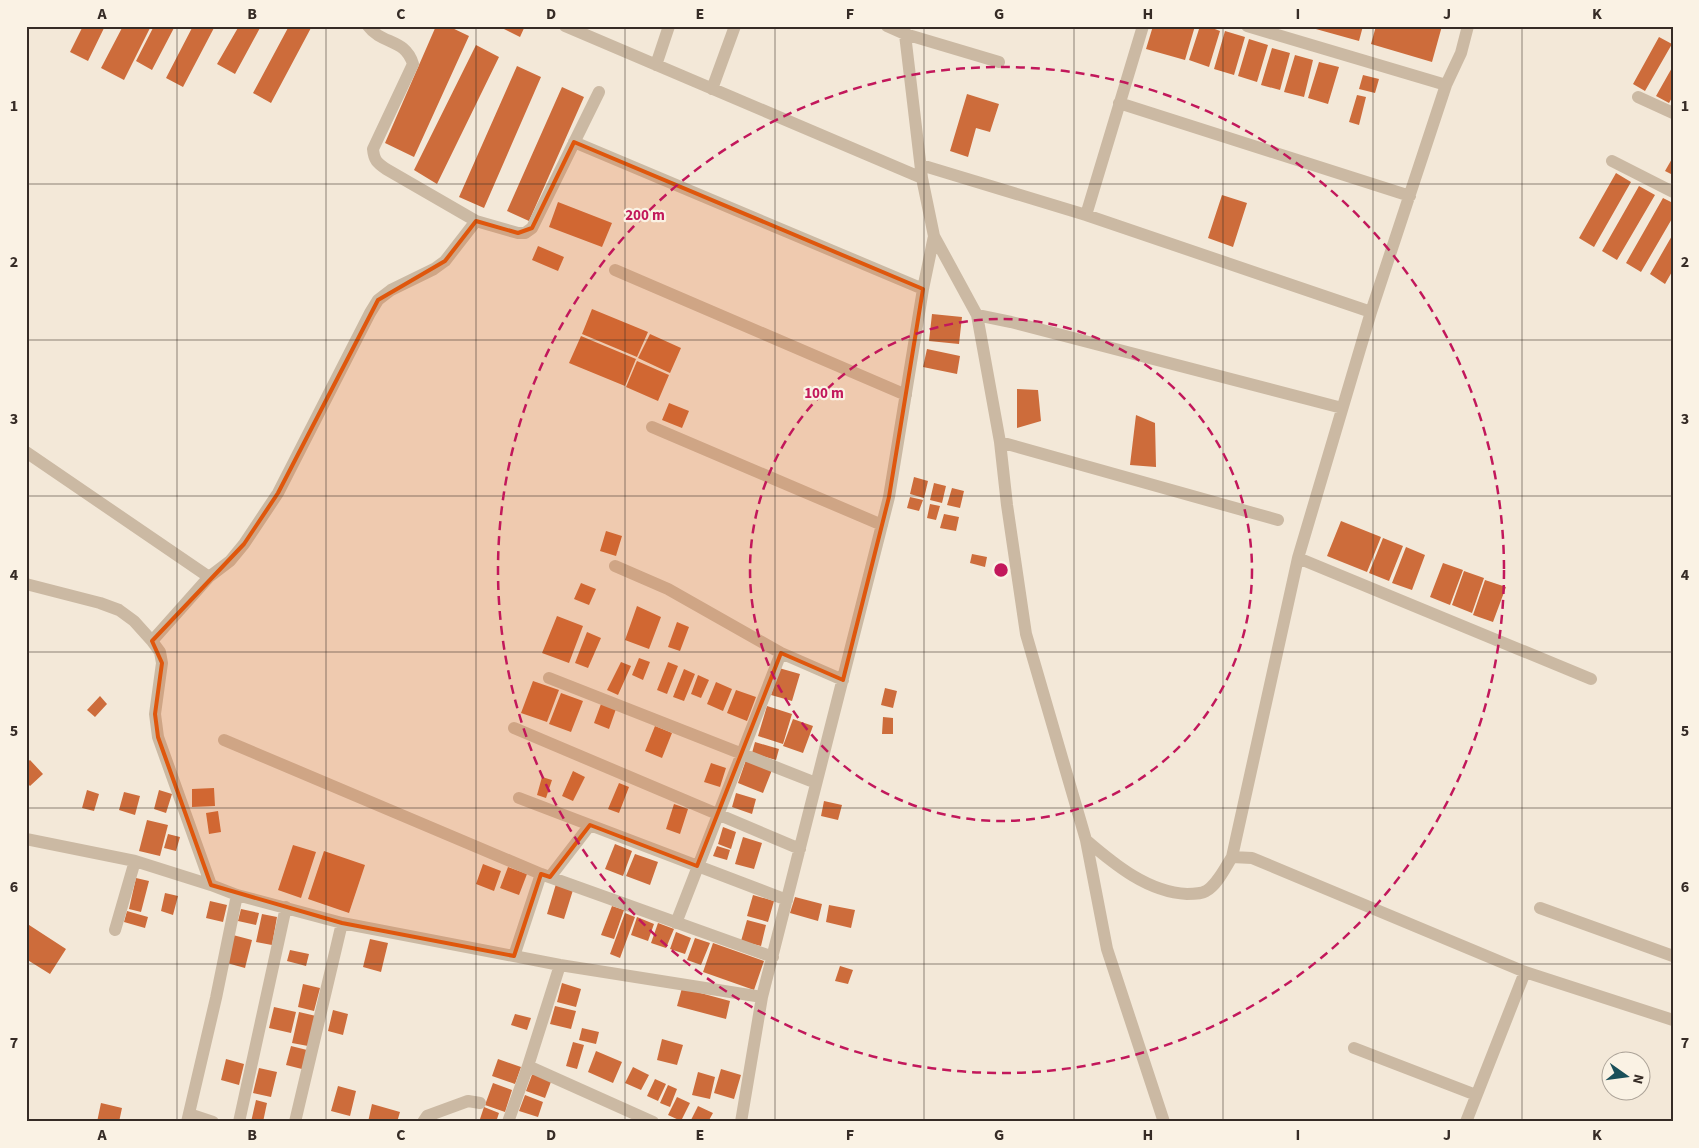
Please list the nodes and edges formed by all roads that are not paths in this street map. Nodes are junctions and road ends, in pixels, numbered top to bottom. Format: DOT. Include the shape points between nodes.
graph roads {
  1 [pos="368,26"];
  2 [pos="565,26"];
  3 [pos="669,26"];
  4 [pos="735,26"];
  5 [pos="887,26"];
  6 [pos="1143,26"];
  7 [pos="1247,26"];
  8 [pos="1468,26"];
  9 [pos="905,30"];
  10 [pos="999,62"];
  11 [pos="656,65"];
  12 [pos="1446,85"];
  13 [pos="712,89"];
  14 [pos="599,92"];
  15 [pos="1638,97"];
  16 [pos="1119,103"];
  17 [pos="1673,113"];
  18 [pos="574,142"];
  19 [pos="1612,161"];
  20 [pos="921,165"];
  21 [pos="922,178"];
  22 [pos="1673,192"];
  23 [pos="1410,196"];
  24 [pos="1086,215"];
  25 [pos="476,221"];
  26 [pos="934,236"];
  27 [pos="615,270"];
  28 [pos="923,289"];
  29 [pos="1371,312"];
  30 [pos="977,314"];
  31 [pos="906,395"];
  32 [pos="1342,408"];
  33 [pos="652,427"];
  34 [pos="1000,442"];
  35 [pos="26,452"];
  36 [pos="1278,520"];
  37 [pos="882,525"];
  38 [pos="1298,558"];
  39 [pos="615,566"];
  40 [pos="209,577"];
  41 [pos="26,584"];
  42 [pos="152,641"];
  43 [pos="781,653"];
  44 [pos="550,678"];
  45 [pos="1591,679"];
  46 [pos="843,680"];
  47 [pos="514,728"];
  48 [pos="224,740"];
  49 [pos="742,754"];
  50 [pos="816,783"];
  51 [pos="519,798"];
  52 [pos="718,814"];
  53 [pos="590,825"];
  54 [pos="26,839"];
  55 [pos="1086,840"];
  56 [pos="800,849"];
  57 [pos="1232,857"];
  58 [pos="135,861"];
  59 [pos="697,866"];
  60 [pos="546,876"];
  61 [pos="210,885"];
  62 [pos="236,895"];
  63 [pos="787,900"];
  64 [pos="286,907"];
  65 [pos="1540,908"];
  66 [pos="342,923"];
  67 [pos="676,923"];
  68 [pos="115,930"];
  69 [pos="514,956"];
  70 [pos="1673,956"];
  71 [pos="773,957"];
  72 [pos="560,966"];
  73 [pos="1525,972"];
  74 [pos="762,997"];
  75 [pos="1673,1020"];
  76 [pos="1354,1048"];
  77 [pos="528,1066"];
  78 [pos="1476,1095"];
  79 [pos="480,1103"];
  80 [pos="188,1118"];
  81 [pos="213,1122"];
  82 [pos="239,1122"];
  83 [pos="295,1122"];
  84 [pos="422,1122"];
  85 [pos="508,1122"];
  86 [pos="653,1122"];
  87 [pos="741,1122"];
  88 [pos="1164,1122"];
  89 [pos="1466,1122"];
  1 -- 25 [label="street" via="373,33 404,47 413,64 373,149 374,159 377,164"];
  2 -- 11 [label="street"];
  3 -- 11 [label="street"];
  4 -- 13 [label="street"];
  5 -- 9 [label="street"];
  6 -- 16 [label="street"];
  7 -- 12 [label="street"];
  8 -- 12 [label="street"];
  9 -- 10 [label="street"];
  9 -- 20 [label="street"];
  11 -- 13 [label="street"];
  12 -- 23 [label="street"];
  13 -- 21 [label="street"];
  14 -- 18 [label="street"];
  15 -- 17 [label="street"];
  16 -- 23 [label="street"];
  16 -- 24 [label="street"];
  18 -- 25 [label="street" via="532,228 518,233"];
  18 -- 28 [label="street"];
  19 -- 22 [label="street"];
  20 -- 21 [label="street"];
  20 -- 24 [label="street"];
  21 -- 26 [label="street"];
  23 -- 29 [label="street"];
  24 -- 29 [label="street"];
  25 -- 40 [label="street" via="445,261 378,300 278,493 240,550"];
  26 -- 28 [label="street"];
  26 -- 30 [label="street"];
  27 -- 31 [label="street"];
  28 -- 31 [label="street"];
  29 -- 32 [label="street"];
  30 -- 32 [label="street"];
  30 -- 34 [label="street"];
  31 -- 37 [label="street"];
  32 -- 38 [label="street"];
  33 -- 37 [label="street"];
  34 -- 36 [label="street"];
  34 -- 55 [label="street" via="1026,634"];
  35 -- 40 [label="street"];
  37 -- 46 [label="street"];
  38 -- 45 [label="street"];
  38 -- 57 [label="street"];
  39 -- 43 [label="street" via="668,589"];
  40 -- 42 [label="street"];
  41 -- 42 [label="street" via="119,610"];
  42 -- 61 [label="street" via="160,652 162,663 155,714 158,737"];
  43 -- 46 [label="street"];
  43 -- 49 [label="street"];
  44 -- 49 [label="street"];
  46 -- 50 [label="street"];
  47 -- 52 [label="street"];
  48 -- 60 [label="street"];
  49 -- 50 [label="street"];
  49 -- 52 [label="street"];
  50 -- 56 [label="street"];
  51 -- 53 [label="street"];
  52 -- 56 [label="street"];
  52 -- 59 [label="street"];
  53 -- 59 [label="street"];
  53 -- 60 [label="street"];
  54 -- 58 [label="street"];
  55 -- 57 [label="street" via="1122,869 1162,890 1175,893 1206,891"];
  55 -- 88 [label="street" via="1107,949"];
  56 -- 63 [label="street"];
  57 -- 73 [label="street" via="1252,858"];
  58 -- 61 [label="street"];
  58 -- 68 [label="street"];
  59 -- 63 [label="street"];
  59 -- 67 [label="street"];
  60 -- 67 [label="street"];
  60 -- 69 [label="street"];
  61 -- 62 [label="street"];
  62 -- 64 [label="street"];
  62 -- 80 [label="street"];
  63 -- 71 [label="street"];
  64 -- 66 [label="street"];
  64 -- 82 [label="street"];
  65 -- 70 [label="street"];
  66 -- 69 [label="street"];
  66 -- 83 [label="street"];
  67 -- 71 [label="street"];
  69 -- 72 [label="street"];
  71 -- 74 [label="street"];
  72 -- 74 [label="street"];
  72 -- 77 [label="street"];
  73 -- 75 [label="street"];
  73 -- 78 [label="street"];
  74 -- 87 [label="street"];
  76 -- 78 [label="street"];
  77 -- 85 [label="street"];
  77 -- 86 [label="street"];
  78 -- 89 [label="street"];
  79 -- 84 [label="street" via="468,1101 427,1116"];
  80 -- 81 [label="street"];
}
